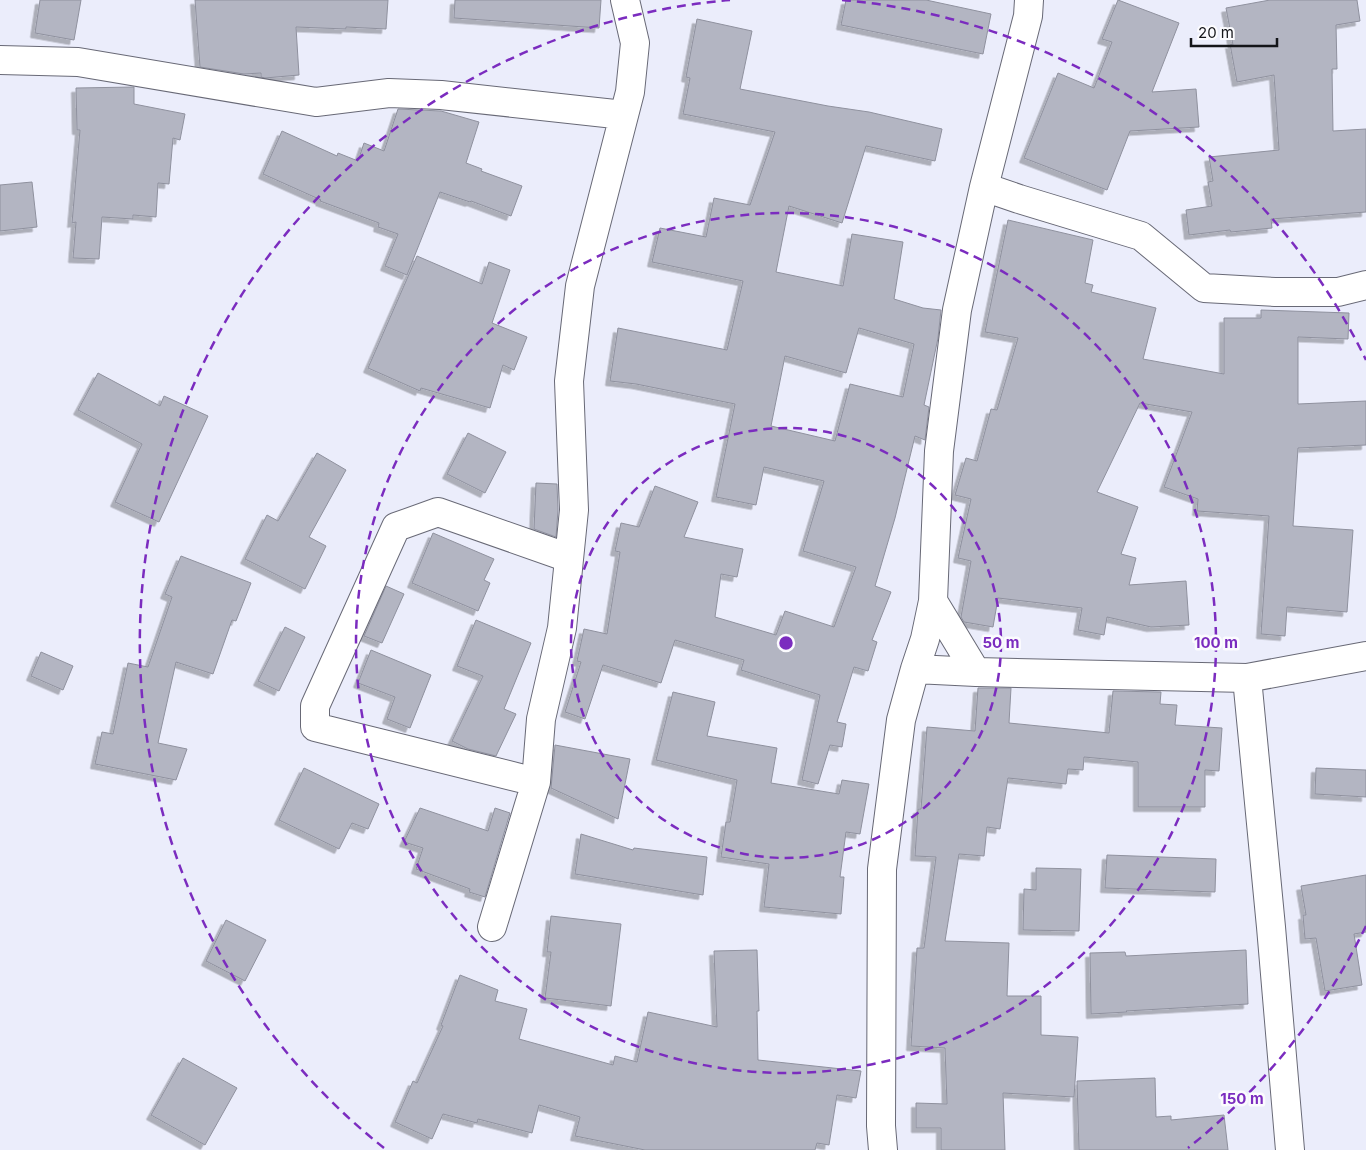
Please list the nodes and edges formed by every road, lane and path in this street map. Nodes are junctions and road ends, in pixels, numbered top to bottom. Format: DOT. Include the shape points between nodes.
graph roads {
  1 [pos="625,0"];
  2 [pos="1029,0"];
  3 [pos="0,60"];
  4 [pos="624,115"];
  5 [pos="984,187"];
  6 [pos="1366,285"];
  7 [pos="569,558"];
  8 [pos="933,602"];
  9 [pos="1366,656"];
  10 [pos="915,669"];
  11 [pos="976,672"];
  12 [pos="1247,678"];
  13 [pos="536,782"];
  14 [pos="492,927"];
  15 [pos="883,1150"];
  16 [pos="1290,1150"];
  1 -- 4 [label="street" via="635,43"];
  2 -- 5 [label="street" via="1028,16"];
  3 -- 4 [label="street" via="78,62 316,102 389,93 441,95"];
  4 -- 7 [label="street" via="580,286 569,382 574,510"];
  5 -- 6 [label="street" via="1141,236 1204,288 1338,292"];
  5 -- 8 [label="street" via="955,319 939,452"];
  7 -- 13 [label="street" via="562,628 541,719"];
  7 -- 13 [label="street" via="438,512 396,527 315,706 315,727"];
  8 -- 10 [label="street"];
  8 -- 11 [label="street"];
  9 -- 12 [label="street"];
  10 -- 11 [label="street"];
  10 -- 15 [label="street" via="901,720 882,869"];
  11 -- 12 [label="street"];
  12 -- 16 [label="street"];
  13 -- 14 [label="street"];
}
